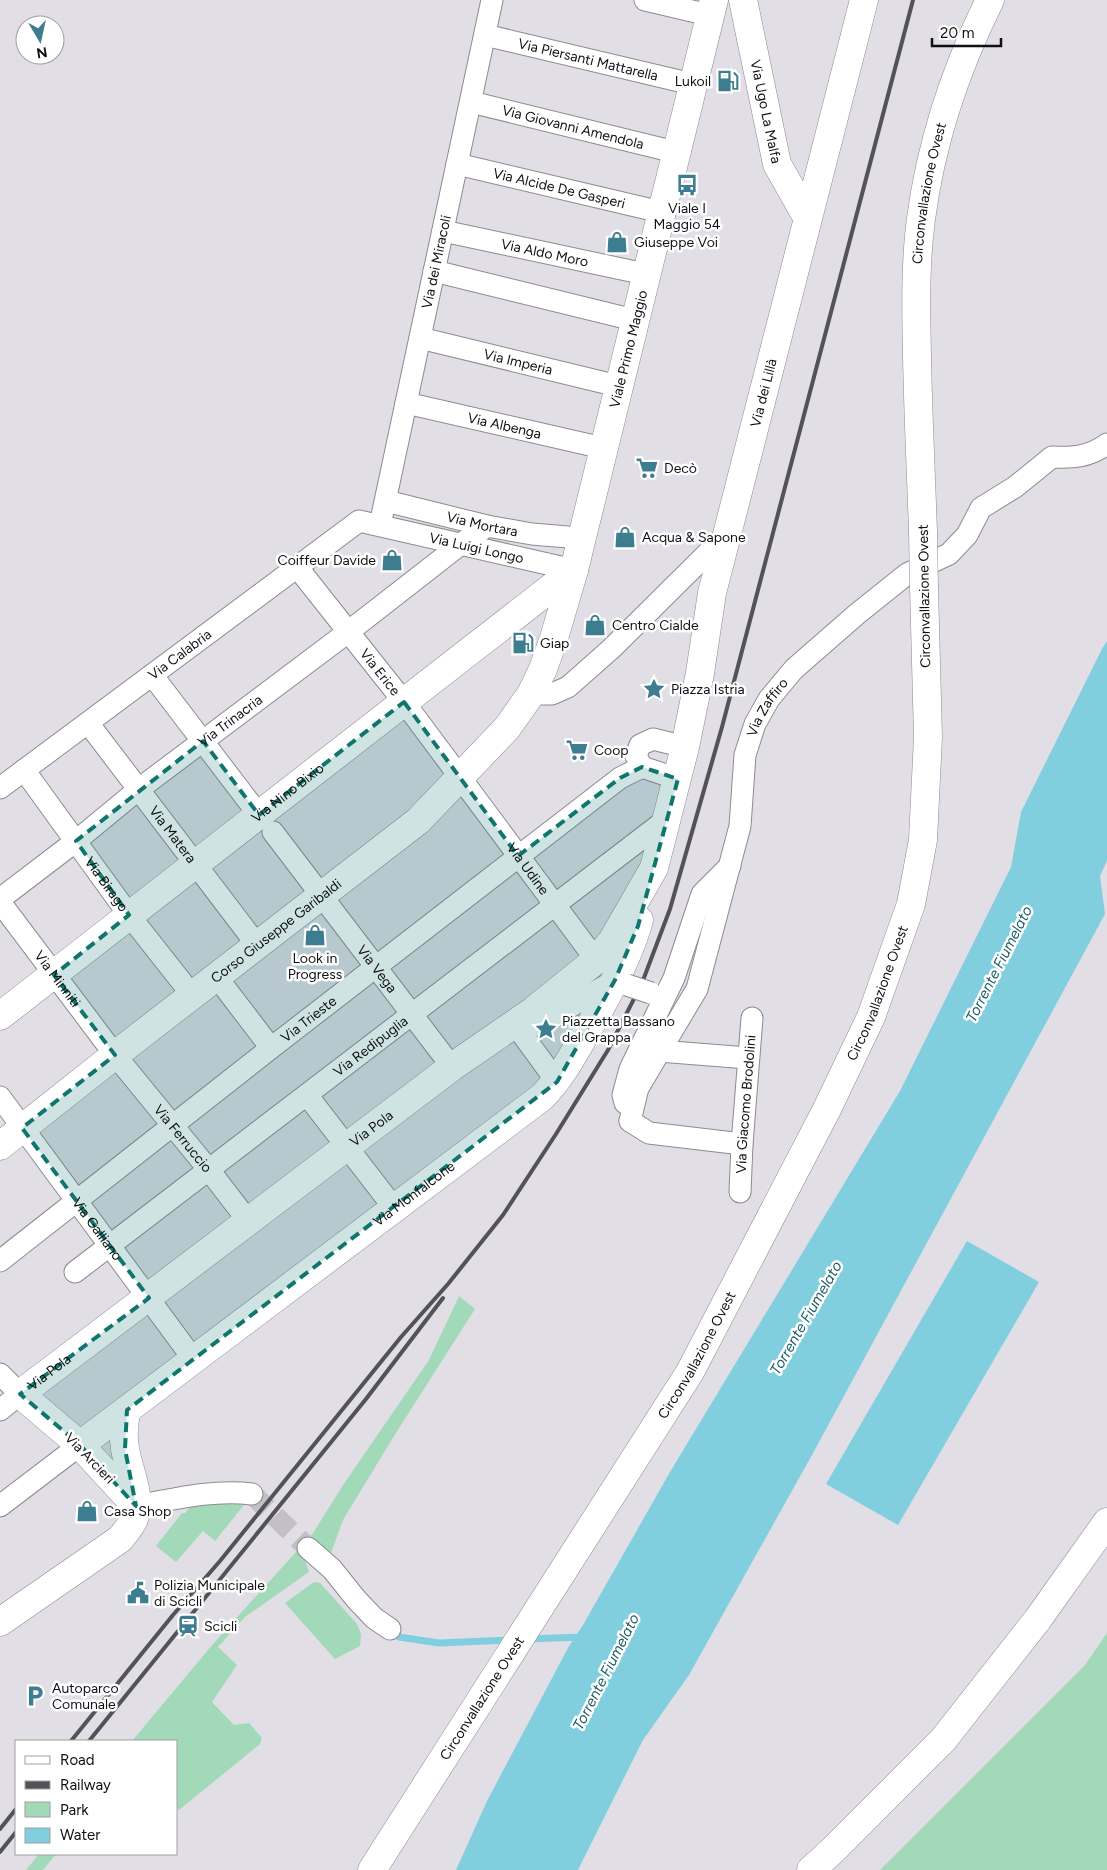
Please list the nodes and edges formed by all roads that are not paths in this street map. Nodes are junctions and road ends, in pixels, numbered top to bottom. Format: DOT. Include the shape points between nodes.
graph roads {
  1 [pos="492,0"];
  2 [pos="645,0"];
  3 [pos="743,0"];
  4 [pos="864,0"];
  5 [pos="990,0"];
  6 [pos="711,8"];
  7 [pos="485,35"];
  8 [pos="692,84"];
  9 [pos="470,102"];
  10 [pos="676,152"];
  11 [pos="457,164"];
  12 [pos="661,212"];
  13 [pos="807,217"];
  14 [pos="443,231"];
  15 [pos="434,271"];
  16 [pos="645,274"];
  17 [pos="634,320"];
  18 [pos="420,338"];
  19 [pos="618,386"];
  20 [pos="406,403"];
  21 [pos="1107,444"];
  22 [pos="603,448"];
  23 [pos="386,500"];
  24 [pos="359,521"];
  25 [pos="380,525"];
  26 [pos="487,526"];
  27 [pos="728,534"];
  28 [pos="580,538"];
  29 [pos="461,544"];
  30 [pos="297,567"];
  31 [pos="574,570"];
  32 [pos="348,632"];
  33 [pos="152,674"];
  34 [pos="531,694"];
  35 [pos="404,702"];
  36 [pos="88,723"];
  37 [pos="203,741"];
  38 [pos="685,747"];
  39 [pos="642,767"];
  40 [pos="24,770"];
  41 [pos="459,778"];
  42 [pos="678,779"];
  43 [pos="0,788"];
  44 [pos="139,789"];
  45 [pos="667,819"];
  46 [pos="266,824"];
  47 [pos="76,841"];
  48 [pos="518,856"];
  49 [pos="196,864"];
  50 [pos="730,866"];
  51 [pos="654,868"];
  52 [pos="322,895"];
  53 [pos="0,901"];
  54 [pos="554,904"];
  55 [pos="129,915"];
  56 [pos="257,945"];
  57 [pos="596,960"];
  58 [pos="376,967"];
  59 [pos="54,974"];
  60 [pos="216,976"];
  61 [pos="621,983"];
  62 [pos="192,995"];
  63 [pos="659,995"];
  64 [pos="412,1014"];
  65 [pos="0,1016"];
  66 [pos="752,1018"];
  67 [pos="517,1027"];
  68 [pos="271,1048"];
  69 [pos="659,1051"];
  70 [pos="115,1055"];
  71 [pos="748,1058"];
  72 [pos="452,1067"];
  73 [pos="557,1082"];
  74 [pos="307,1094"];
  75 [pos="0,1097"];
  76 [pos="630,1121"];
  77 [pos="173,1125"];
  78 [pos="22,1128"];
  79 [pos="742,1144"];
  80 [pos="0,1146"];
  81 [pos="347,1146"];
  82 [pos="210,1170"];
  83 [pos="740,1192"];
  84 [pos="75,1200"];
  85 [pos="394,1208"];
  86 [pos="249,1222"];
  87 [pos="110,1246"];
  88 [pos="0,1260"];
  89 [pos="75,1272"];
  90 [pos="148,1298"];
  91 [pos="194,1360"];
  92 [pos="0,1374"];
  93 [pos="10,1402"];
  94 [pos="126,1410"];
  95 [pos="80,1445"];
  96 [pos="252,1494"];
  97 [pos="0,1506"];
  98 [pos="136,1506"];
  99 [pos="1107,1522"];
  100 [pos="308,1548"];
  101 [pos="2,1617"];
  102 [pos="390,1629"];
  103 [pos="372,1870"];
  104 [pos="811,1870"];
  1 -- 7 [label="street, Via dei Miracoli"];
  2 -- 6 [label="street"];
  3 -- 13 [label="main road, Via Ugo La Malfa" via="777,164"];
  4 -- 13 [label="main road, Via dei Lillà"];
  5 -- 103 [label="main road, Circonvallazione Ovest, bridge" via="947,102 921,219 916,304 928,737 923,840 911,904 871,1018 828,1109 690,1372"];
  6 -- 8 [label="main road, Viale Primo Maggio"];
  7 -- 8 [label="street, Via Piersanti Mattarella"];
  7 -- 9 [label="street, Via dei Miracoli"];
  8 -- 10 [label="main road, Viale Primo Maggio"];
  9 -- 10 [label="street, Via Giovanni Amendola"];
  9 -- 11 [label="street, Via dei Miracoli"];
  10 -- 12 [label="main road, Viale Primo Maggio"];
  11 -- 12 [label="street, Via Alcide De Gasperi"];
  11 -- 14 [label="street, Via dei Miracoli"];
  12 -- 16 [label="main road, Viale Primo Maggio"];
  13 -- 27 [label="main road, Via dei Lillà"];
  14 -- 15 [label="street, Via dei Miracoli"];
  14 -- 16 [label="street, Via Aldo Moro"];
  15 -- 17 [label="street"];
  15 -- 18 [label="street, Via dei Miracoli"];
  16 -- 17 [label="main road, Viale Primo Maggio"];
  17 -- 19 [label="main road, Viale Primo Maggio"];
  18 -- 19 [label="street, Via Imperia"];
  18 -- 20 [label="street, Via dei Miracoli"];
  19 -- 22 [label="main road, Viale Primo Maggio"];
  20 -- 22 [label="street, Via Albenga"];
  20 -- 23 [label="street, Via dei Miracoli"];
  21 -- 50 [label="street, Via Zaffiro" via="1084,456 1052,457 1015,487 981,508 967,535 949,554 907,574 794,669 769,699 747,747 740,826"];
  22 -- 28 [label="main road, Viale Primo Maggio"];
  23 -- 25 [label="street, Via dei Miracoli"];
  23 -- 26 [label="street, Via Mortara"];
  24 -- 25 [label="street, Via Luigi Longo"];
  24 -- 30 [label="street, Via Calabria"];
  25 -- 29 [label="street, Via Luigi Longo"];
  26 -- 28 [label="street, Via Mortara"];
  26 -- 29 [label="street, Via Trinacria"];
  27 -- 34 [label="street" via="568,688 552,694"];
  27 -- 38 [label="main road, Via dei Lillà" via="712,593"];
  28 -- 31 [label="main road, Viale Primo Maggio"];
  29 -- 31 [label="street, Via Luigi Longo"];
  29 -- 32 [label="street, Via Trinacria"];
  30 -- 32 [label="street, Via Erice"];
  30 -- 33 [label="street, Via Calabria"];
  31 -- 34 [label="main road, Viale Primo Maggio" via="554,638"];
  31 -- 35 [label="main road, Via Nino Bixio"];
  32 -- 35 [label="street, Via Erice"];
  32 -- 37 [label="street, Via Trinacria"];
  33 -- 36 [label="street, Via Calabria"];
  33 -- 37 [label="street, Via Vega"];
  34 -- 41 [label="main road, Corso Giuseppe Garibaldi" via="507,728"];
  35 -- 41 [label="street, Via Erice"];
  35 -- 46 [label="main road, Via Nino Bixio"];
  36 -- 40 [label="street, Via Calabria"];
  36 -- 44 [label="street, Via Matera"];
  37 -- 44 [label="street, Via Trinacria"];
  37 -- 46 [label="street, Via Vega"];
  38 -- 39 [label="street" via="653,739 640,746 636,756"];
  38 -- 42 [label="main road, Via Pola"];
  39 -- 42 [label="street"];
  39 -- 48 [label="street, Via Trieste" via="620,778"];
  40 -- 43 [label="street, Via Calabria"];
  40 -- 47 [label="street, Via Birago"];
  41 -- 48 [label="street, Via Udine"];
  41 -- 52 [label="main road, Corso Giuseppe Garibaldi" via="418,821"];
  42 -- 45 [label="main road, Via Pola"];
  44 -- 47 [label="street, Via Trinacria"];
  44 -- 49 [label="street, Via Matera"];
  45 -- 51 [label="main road, Via Pola"];
  45 -- 54 [label="street, Via Redipuglia"];
  46 -- 49 [label="main road, Via Nino Bixio"];
  46 -- 52 [label="street, Via Vega"];
  47 -- 53 [label="street, Via Trinacria"];
  47 -- 55 [label="street, Via Birago"];
  48 -- 54 [label="street, Via Udine"];
  48 -- 58 [label="street, Via Trieste"];
  49 -- 55 [label="main road, Via Nino Bixio"];
  49 -- 56 [label="street, Via Matera"];
  50 -- 63 [label="street" via="702,894"];
  50 -- 69 [label="street, Via Zaffiro" via="697,989"];
  51 -- 57 [label="main road, Via Pola" via="612,941"];
  51 -- 61 [label="main road, Via Monfalcone"];
  52 -- 56 [label="main road, Corso Giuseppe Garibaldi"];
  52 -- 58 [label="street, Via Vega"];
  53 -- 59 [label="street, Via Minniti"];
  54 -- 57 [label="street, Via Udine"];
  54 -- 64 [label="street, Via Redipuglia"];
  55 -- 59 [label="main road, Via Nino Bixio"];
  55 -- 62 [label="street, Via Birago"];
  56 -- 60 [label="main road, Corso Giuseppe Garibaldi"];
  57 -- 67 [label="main road, Via Pola"];
  58 -- 64 [label="street, Via Vega"];
  58 -- 68 [label="street, Via Trieste"];
  59 -- 65 [label="main road, Via Nino Bixio"];
  59 -- 70 [label="street, Via Minniti"];
  60 -- 62 [label="main road, Corso Giuseppe Garibaldi"];
  60 -- 68 [label="street"];
  61 -- 63 [label="street, bridge"];
  61 -- 67 [label="street" via="545,1022"];
  61 -- 73 [label="main road, Via Monfalcone" via="596,1015"];
  62 -- 70 [label="main road, Corso Giuseppe Garibaldi"];
  63 -- 76 [label="street" via="623,1095"];
  64 -- 72 [label="street, Via Vega"];
  64 -- 74 [label="street, Via Redipuglia"];
  66 -- 71 [label="street, Via Giacomo Brodolini"];
  67 -- 72 [label="main road, Via Pola"];
  67 -- 73 [label="street"];
  68 -- 77 [label="street, Via Trieste"];
  69 -- 71 [label="street"];
  69 -- 76 [label="street, Via Zaffiro" via="638,1088"];
  70 -- 77 [label="street, Via Ferruccio"];
  70 -- 78 [label="main road, Corso Giuseppe Garibaldi"];
  71 -- 79 [label="street, Via Giacomo Brodolini"];
  72 -- 81 [label="main road, Via Pola"];
  73 -- 85 [label="main road, Via Monfalcone" via="542,1097"];
  74 -- 81 [label="street"];
  74 -- 82 [label="street, Via Redipuglia"];
  75 -- 78 [label="street, Via Galliano"];
  76 -- 79 [label="street" via="649,1133"];
  77 -- 82 [label="street, Via Ferruccio"];
  77 -- 84 [label="street, Via Trieste"];
  78 -- 80 [label="main road, Corso Giuseppe Garibaldi"];
  78 -- 84 [label="street, Via Galliano"];
  79 -- 83 [label="street, Via Giacomo Brodolini"];
  81 -- 85 [label="street"];
  81 -- 86 [label="main road, Via Pola"];
  82 -- 86 [label="street, Via Ferruccio"];
  82 -- 87 [label="street, Via Redipuglia"];
  84 -- 87 [label="street, Via Galliano"];
  84 -- 88 [label="street, Via Trieste"];
  85 -- 91 [label="main road, Via Monfalcone"];
  86 -- 90 [label="main road, Via Pola"];
  87 -- 89 [label="street, Via Redipuglia"];
  87 -- 90 [label="street, Via Galliano"];
  90 -- 91 [label="street, Via Galliano"];
  90 -- 93 [label="main road, Via Pola"];
  91 -- 94 [label="main road, Via Monfalcone"];
  92 -- 93 [label="street, Via Arcieri"];
  93 -- 95 [label="main road, Via Arcieri"];
  94 -- 95 [label="main road, Via Monfalcone"];
  94 -- 98 [label="main road" via="123,1426 125,1449"];
  95 -- 97 [label="street"];
  95 -- 98 [label="main road, Via Arcieri"];
  96 -- 98 [label="street" via="201,1494"];
  98 -- 101 [label="main road" via="133,1520 120,1539"];
  99 -- 104 [label="main road" via="1038,1619 943,1740"];
  100 -- 102 [label="street" via="332,1569 374,1618"];
}
